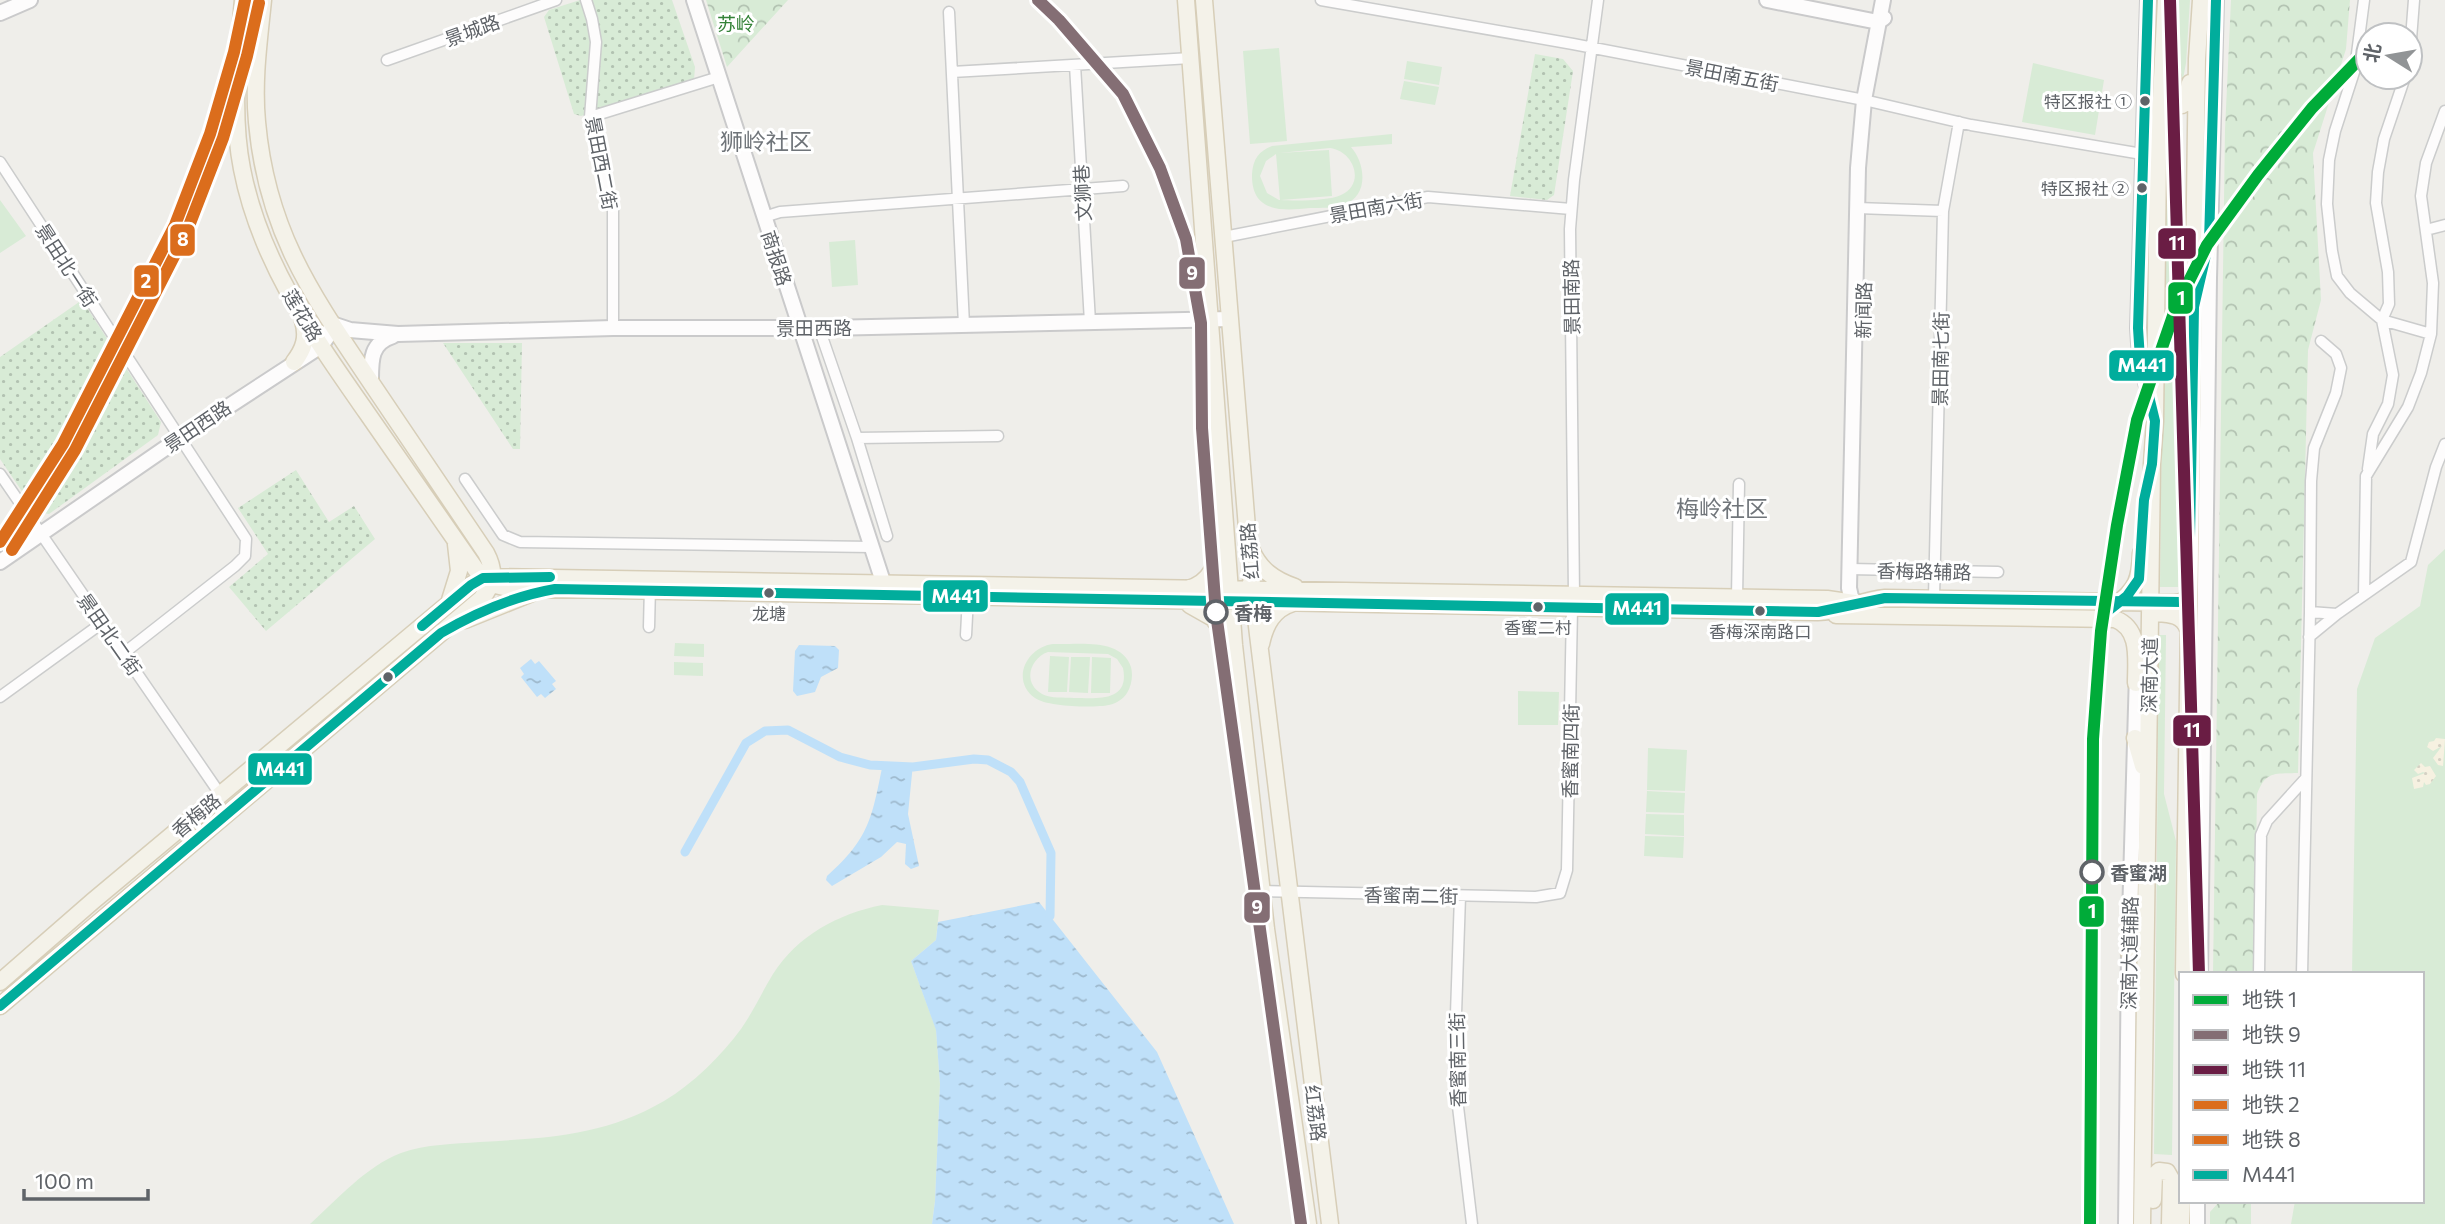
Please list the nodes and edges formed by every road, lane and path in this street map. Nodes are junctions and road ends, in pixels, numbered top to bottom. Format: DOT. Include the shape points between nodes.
graph roads {
  1 [pos="7,0"];
  2 [pos="30,0"];
  3 [pos="243,0"];
  4 [pos="262,0"];
  5 [pos="556,0"];
  6 [pos="586,0"];
  7 [pos="694,0"];
  8 [pos="1186,0"];
  9 [pos="1204,0"];
  10 [pos="1321,0"];
  11 [pos="1598,0"];
  12 [pos="1767,0"];
  13 [pos="1815,0"];
  14 [pos="1888,0"];
  15 [pos="2148,0"];
  16 [pos="2166,0"];
  17 [pos="2201,0"];
  18 [pos="2209,0"];
  19 [pos="2216,0"];
  20 [pos="2364,0"];
  21 [pos="2414,0"];
  22 [pos="0,3"];
  23 [pos="949,12"];
  24 [pos="0,13"];
  25 [pos="1881,13"];
  26 [pos="2412,21"];
  27 [pos="2199,26"];
  28 [pos="2163,41"];
  29 [pos="1592,48"];
  30 [pos="1191,58"];
  31 [pos="2197,59"];
  32 [pos="387,60"];
  33 [pos="1075,65"];
  34 [pos="952,72"];
  35 [pos="719,77"];
  36 [pos="2400,91"];
  37 [pos="1867,100"];
  38 [pos="2445,111"];
  39 [pos="590,117"];
  40 [pos="1959,122"];
  41 [pos="2142,154"];
  42 [pos="0,162"];
  43 [pos="1123,187"];
  44 [pos="1082,190"];
  45 [pos="958,199"];
  46 [pos="1571,209"];
  47 [pos="1861,209"];
  48 [pos="1944,211"];
  49 [pos="764,217"];
  50 [pos="2445,225"];
  51 [pos="2426,230"];
  52 [pos="1224,237"];
  53 [pos="2209,242"];
  54 [pos="2194,307"];
  55 [pos="302,316"];
  56 [pos="1209,319"];
  57 [pos="1230,319"];
  58 [pos="2382,320"];
  59 [pos="1090,322"];
  60 [pos="332,324"];
  61 [pos="964,325"];
  62 [pos="613,328"];
  63 [pos="800,328"];
  64 [pos="819,328"];
  65 [pos="398,334"];
  66 [pos="2431,334"];
  67 [pos="2321,341"];
  68 [pos="321,346"];
  69 [pos="294,362"];
  70 [pos="335,368"];
  71 [pos="371,382"];
  72 [pos="2155,421"];
  73 [pos="998,436"];
  74 [pos="180,438"];
  75 [pos="857,438"];
  76 [pos="2445,444"];
  77 [pos="2152,464"];
  78 [pos="0,474"];
  79 [pos="433,474"];
  80 [pos="2366,476"];
  81 [pos="466,479"];
  82 [pos="416,484"];
  83 [pos="1740,484"];
  84 [pos="1225,526"];
  85 [pos="41,534"];
  86 [pos="452,536"];
  87 [pos="887,536"];
  88 [pos="1248,542"];
  89 [pos="872,547"];
  90 [pos="486,552"];
  91 [pos="0,562"];
  92 [pos="1854,569"];
  93 [pos="1934,570"];
  94 [pos="1998,572"];
  95 [pos="543,577"];
  96 [pos="489,579"];
  97 [pos="650,585"];
  98 [pos="555,589"];
  99 [pos="886,589"];
  100 [pos="1318,592"];
  101 [pos="1844,594"];
  102 [pos="2364,595"];
  103 [pos="1182,596"];
  104 [pos="1229,596"];
  105 [pos="2189,596"];
  106 [pos="968,597"];
  107 [pos="1253,597"];
  108 [pos="1737,597"];
  109 [pos="1934,598"];
  110 [pos="1573,602"];
  111 [pos="1293,603"];
  112 [pos="1857,604"];
  113 [pos="447,605"];
  114 [pos="2115,606"];
  115 [pos="2150,608"];
  116 [pos="1827,612"];
  117 [pos="2310,612"];
  118 [pos="2337,614"];
  119 [pos="101,621"];
  120 [pos="649,627"];
  121 [pos="2188,629"];
  122 [pos="441,633"];
  123 [pos="2150,634"];
  124 [pos="966,635"];
  125 [pos="2309,637"];
  126 [pos="1234,645"];
  127 [pos="124,653"];
  128 [pos="1260,653"];
  129 [pos="2136,682"];
  130 [pos="0,690"];
  131 [pos="0,697"];
  132 [pos="2135,738"];
  133 [pos="2306,778"];
  134 [pos="2148,785"];
  135 [pos="220,794"];
  136 [pos="1261,891"];
  137 [pos="1289,892"];
  138 [pos="1560,893"];
  139 [pos="1460,895"];
  140 [pos="2146,895"];
  141 [pos="93,901"];
  142 [pos="110,914"];
  143 [pos="2129,952"];
  144 [pos="2184,972"];
  145 [pos="2200,972"];
  146 [pos="2259,972"];
  147 [pos="2302,972"];
  148 [pos="0,982"];
  149 [pos="0,1006"];
  150 [pos="2182,1203"];
  151 [pos="2197,1203"];
  152 [pos="1308,1224"];
  153 [pos="1330,1224"];
  154 [pos="1472,1224"];
  155 [pos="2126,1224"];
  156 [pos="2142,1224"];
  157 [pos="2151,1224"];
  158 [pos="2170,1224"];
  159 [pos="2181,1224"];
  160 [pos="2197,1224"];
  1 -- 22 [label="street"];
  2 -- 24 [label="street"];
  3 -- 55 [label="main road, 莲花路" via="236,98 242,169 268,253"];
  4 -- 60 [label="main road, 莲花路" via="255,92 266,181 289,249"];
  5 -- 32 [label="street, 景城路"];
  6 -- 39 [label="street, 景田西二街" via="596,42"];
  7 -- 35 [label="street, 商报路"];
  8 -- 30 [label="main road, 红荔路"];
  9 -- 52 [label="main road, 红荔路"];
  10 -- 29 [label="street, 景田南五街"];
  11 -- 29 [label="street, 景田南路"];
  12 -- 25 [label="street"];
  13 -- 25 [label="street"];
  14 -- 25 [label="street, 新闻路"];
  15 -- 41 [label="street"];
  16 -- 28 [label="main road, 深南大道"];
  17 -- 27 [label="main road, 深南大道"];
  18 -- 27 [label="main road"];
  19 -- 53 [label="street"];
  20 -- 58 [label="street" via="2355,69 2329,160 2327,204 2337,276"];
  21 -- 26 [label="street"];
  23 -- 34 [label="street"];
  25 -- 37 [label="street, 新闻路"];
  27 -- 31 [label="main road, 深南大道"];
  28 -- 31 [label="main road" via="2170,45 2171,97 2176,104 2188,99"];
  28 -- 72 [label="main road, 深南大道"];
  29 -- 37 [label="street, 景田南五街"];
  29 -- 46 [label="street, 景田南路"];
  30 -- 33 [label="street"];
  30 -- 56 [label="main road, 红荔路"];
  31 -- 54 [label="main road, 深南大道"];
  33 -- 34 [label="street"];
  33 -- 44 [label="street, 文狮巷"];
  34 -- 45 [label="street"];
  35 -- 39 [label="street"];
  35 -- 49 [label="street, 商报路"];
  36 -- 58 [label="street" via="2378,172 2376,202 2389,304"];
  37 -- 40 [label="street, 景田南五街"];
  37 -- 47 [label="street, 新闻路" via="1858,168"];
  38 -- 51 [label="street" via="2426,163 2421,196"];
  39 -- 62 [label="street, 景田西二街" via="612,200"];
  40 -- 41 [label="street, 景田南五街"];
  40 -- 48 [label="street, 景田南七街"];
  41 -- 72 [label="street" via="2138,339"];
  42 -- 74 [label="street, 景田北一街"];
  43 -- 44 [label="street"];
  44 -- 45 [label="street"];
  44 -- 59 [label="street, 文狮巷"];
  45 -- 49 [label="street" via="780,212"];
  45 -- 61 [label="street"];
  46 -- 52 [label="street, 景田南六街" via="1428,197"];
  46 -- 110 [label="street, 景田南路"];
  47 -- 48 [label="street"];
  47 -- 92 [label="street, 新闻路"];
  48 -- 93 [label="street, 景田南七街"];
  49 -- 63 [label="street, 商报路"];
  50 -- 51 [label="street"];
  51 -- 66 [label="street" via="2433,283"];
  52 -- 57 [label="main road, 红荔路"];
  53 -- 54 [label="main road"];
  53 -- 145 [label="street"];
  54 -- 105 [label="main road, 深南大道"];
  55 -- 68 [label="main road, 莲花路"];
  55 -- 69 [label="main road" via="305,340"];
  56 -- 57 [label="street, 景田西路"];
  56 -- 59 [label="street, 景田西路"];
  56 -- 84 [label="main road, 红荔路"];
  57 -- 88 [label="main road, 红荔路"];
  58 -- 66 [label="street"];
  58 -- 80 [label="street" via="2393,375"];
  59 -- 61 [label="street, 景田西路"];
  60 -- 65 [label="street, 景田西路"];
  60 -- 68 [label="street"];
  60 -- 71 [label="main road, 莲花路"];
  61 -- 64 [label="street, 景田西路"];
  62 -- 63 [label="street, 景田西路"];
  62 -- 65 [label="street, 景田西路"];
  63 -- 64 [label="street, 景田西路"];
  63 -- 89 [label="street, 商报路"];
  64 -- 75 [label="street"];
  65 -- 71 [label="street" via="375,348"];
  66 -- 80 [label="street" via="2408,407"];
  67 -- 117 [label="street" via="2336,354 2341,368 2314,448"];
  68 -- 69 [label="street, 景田西路"];
  68 -- 70 [label="main road, 莲花路"];
  69 -- 70 [label="main road" via="319,361"];
  69 -- 74 [label="street, 景田西路"];
  70 -- 82 [label="main road, 莲花路"];
  71 -- 79 [label="main road, 莲花路"];
  72 -- 77 [label="main road, 深南大道"];
  73 -- 75 [label="street"];
  74 -- 85 [label="street, 景田西路"];
  74 -- 127 [label="street, 景田北一街" via="246,539 246,552 235,566"];
  75 -- 87 [label="street"];
  76 -- 102 [label="street" via="2411,562"];
  77 -- 114 [label="main road" via="2144,500 2139,579"];
  77 -- 115 [label="main road, 深南大道"];
  78 -- 85 [label="street, 景田北二街"];
  79 -- 82 [label="main road" via="425,485"];
  79 -- 90 [label="main road, 莲花路"];
  80 -- 102 [label="street"];
  81 -- 89 [label="street" via="503,535 520,542"];
  82 -- 86 [label="main road, 莲花路"];
  83 -- 108 [label="street"];
  84 -- 103 [label="main road" via="1212,573"];
  84 -- 104 [label="main road, 红荔路"];
  85 -- 91 [label="street, 景田西路"];
  85 -- 119 [label="street, 景田北二街"];
  86 -- 96 [label="main road, 莲花路"];
  86 -- 113 [label="main road" via="459,571"];
  88 -- 100 [label="main road" via="1267,573"];
  88 -- 107 [label="main road, 红荔路"];
  89 -- 99 [label="street, 商报路"];
  90 -- 95 [label="main road" via="513,568"];
  90 -- 96 [label="main road, 莲花路"];
  92 -- 93 [label="street, 香梅路辅路"];
  92 -- 101 [label="street, 新闻路"];
  92 -- 112 [label="street, 新闻路"];
  93 -- 94 [label="street, 香梅路辅路"];
  93 -- 109 [label="street, 景田南七街"];
  95 -- 96 [label="main road"];
  95 -- 97 [label="main road"];
  96 -- 98 [label="main road" via="504,588"];
  96 -- 113 [label="main road, 香梅路"];
  96 -- 122 [label="main road, 香梅路" via="481,599"];
  97 -- 98 [label="main road"];
  97 -- 99 [label="main road"];
  97 -- 120 [label="street"];
  98 -- 122 [label="main road" via="501,604"];
  99 -- 103 [label="main road"];
  99 -- 106 [label="main road"];
  100 -- 107 [label="main road"];
  100 -- 110 [label="main road"];
  101 -- 108 [label="main road"];
  101 -- 112 [label="main road"];
  102 -- 118 [label="street"];
  103 -- 104 [label="main road"];
  103 -- 106 [label="main road"];
  103 -- 126 [label="main road" via="1223,627"];
  104 -- 107 [label="main road"];
  104 -- 126 [label="main road, 红荔路"];
  105 -- 115 [label="main road" via="2179,603"];
  105 -- 121 [label="main road, 深南大道"];
  106 -- 124 [label="street"];
  107 -- 111 [label="main road"];
  107 -- 128 [label="main road, 红荔路"];
  108 -- 110 [label="main road"];
  109 -- 112 [label="main road" via="1885,597"];
  109 -- 114 [label="main road"];
  110 -- 111 [label="main road"];
  110 -- 116 [label="main road"];
  110 -- 138 [label="street, 香蜜南四街" via="1567,870"];
  111 -- 128 [label="main road" via="1271,619"];
  112 -- 114 [label="main road"];
  112 -- 116 [label="main road"];
  113 -- 135 [label="main road, 香梅路"];
  114 -- 115 [label="main road"];
  115 -- 121 [label="main road" via="2179,617"];
  115 -- 123 [label="main road, 深南大道"];
  116 -- 129 [label="main road" via="1845,616 2115,619 2133,636"];
  117 -- 118 [label="street"];
  117 -- 125 [label="street"];
  118 -- 125 [label="street"];
  119 -- 127 [label="street, 景田北二街"];
  119 -- 130 [label="street"];
  119 -- 131 [label="street"];
  121 -- 144 [label="main road, 深南大道"];
  122 -- 142 [label="main road, 香梅路"];
  123 -- 129 [label="street, 深南大道辅路"];
  123 -- 134 [label="main road, 深南大道"];
  125 -- 133 [label="street"];
  126 -- 136 [label="main road, 红荔路"];
  127 -- 135 [label="street, 景田北二街"];
  128 -- 137 [label="main road, 红荔路"];
  129 -- 132 [label="street, 深南大道辅路"];
  132 -- 134 [label="main road"];
  132 -- 143 [label="street, 深南大道辅路"];
  133 -- 146 [label="street" via="2267,821 2261,835"];
  133 -- 147 [label="street"];
  134 -- 140 [label="main road, 深南大道"];
  135 -- 141 [label="main road, 香梅路"];
  136 -- 137 [label="street, 香蜜南二街"];
  136 -- 152 [label="main road, 红荔路"];
  137 -- 139 [label="street, 香蜜南二街"];
  137 -- 153 [label="main road, 红荔路"];
  138 -- 139 [label="street, 香蜜南二街" via="1536,897"];
  139 -- 154 [label="street, 香蜜南三街" via="1454,1073"];
  140 -- 143 [label="main road"];
  140 -- 156 [label="main road, 深南大道"];
  141 -- 142 [label="main road" via="96,915"];
  141 -- 148 [label="main road, 香梅路"];
  142 -- 149 [label="main road, 香梅路"];
  143 -- 155 [label="street, 深南大道辅路"];
  150 -- 159 [label="main road"];
  151 -- 160 [label="street"];
  157 -- 158 [label="main road" via="2153,1178 2161,1171 2171,1179"];
}
